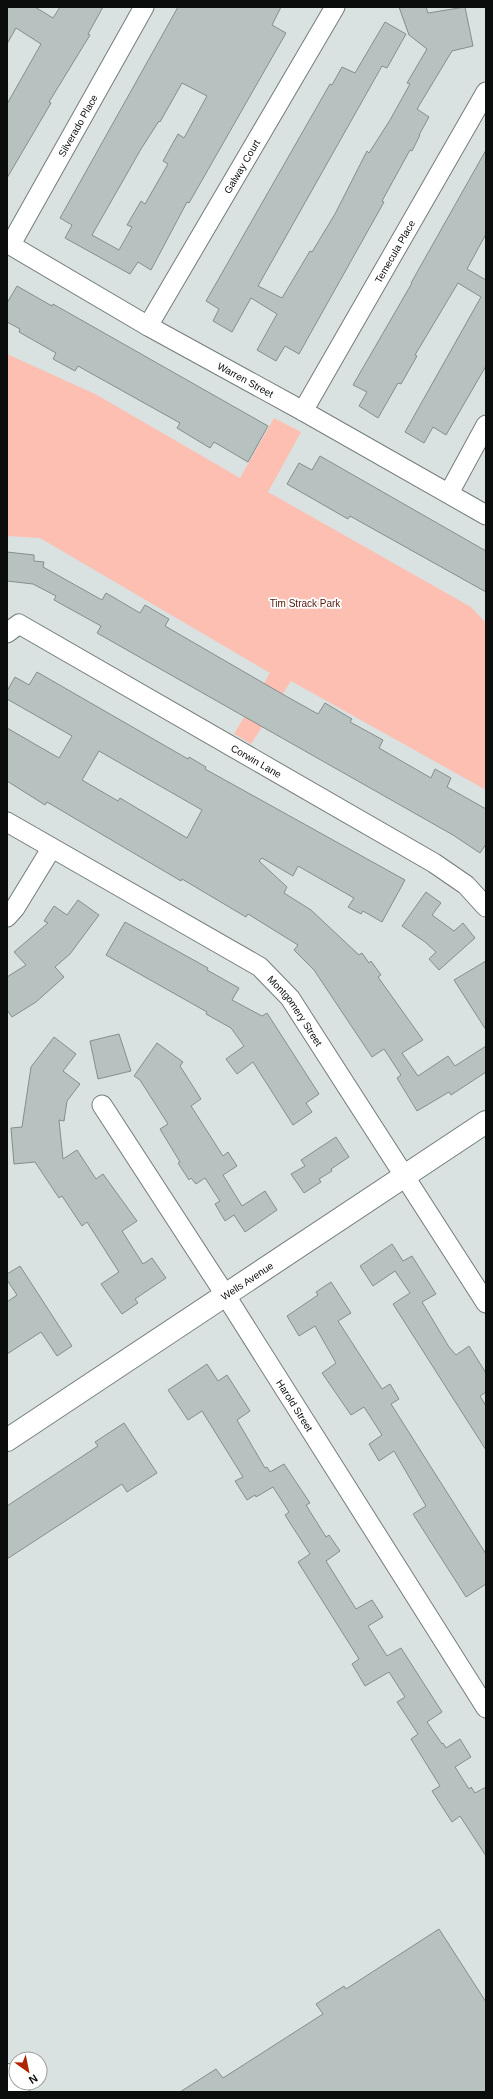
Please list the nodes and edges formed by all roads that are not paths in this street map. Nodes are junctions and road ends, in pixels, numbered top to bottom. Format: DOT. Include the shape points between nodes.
graph roads {
  1 [pos="144,7"];
  2 [pos="335,7"];
  3 [pos="486,92"];
  4 [pos="9,244"];
  5 [pos="148,326"];
  6 [pos="303,411"];
  7 [pos="486,425"];
  8 [pos="449,493"];
  9 [pos="486,515"];
  10 [pos="13,629"];
  11 [pos="7,822"];
  12 [pos="51,849"];
  13 [pos="486,907"];
  14 [pos="7,917"];
  15 [pos="102,1105"];
  16 [pos="486,1122"];
  17 [pos="405,1176"];
  18 [pos="226,1296"];
  19 [pos="486,1302"];
  20 [pos="7,1440"];
  21 [pos="486,1708"];
  22 [pos="7,2075"];
  23 [pos="18,2092"];
  1 -- 4 [label="street, Silverado Place"];
  2 -- 5 [label="street, Galway Court"];
  3 -- 6 [label="street, Temecula Place"];
  4 -- 5 [label="street, Warren Street"];
  5 -- 6 [label="street, Warren Street"];
  6 -- 8 [label="street, Warren Street"];
  7 -- 8 [label="street"];
  8 -- 9 [label="street, Warren Street"];
  10 -- 13 [label="street, Corwin Lane" via="434,863 466,885"];
  11 -- 12 [label="street, Montgomery Street"];
  12 -- 14 [label="street"];
  12 -- 17 [label="street, Montgomery Street" via="260,967 290,998"];
  15 -- 18 [label="street, Harold Street"];
  16 -- 17 [label="main road, Wells Avenue"];
  17 -- 18 [label="main road, Wells Avenue"];
  17 -- 19 [label="street, Montgomery Street"];
  18 -- 20 [label="main road, Wells Avenue"];
  18 -- 21 [label="street, Harold Street"];
  22 -- 23 [label="main road"];
}
